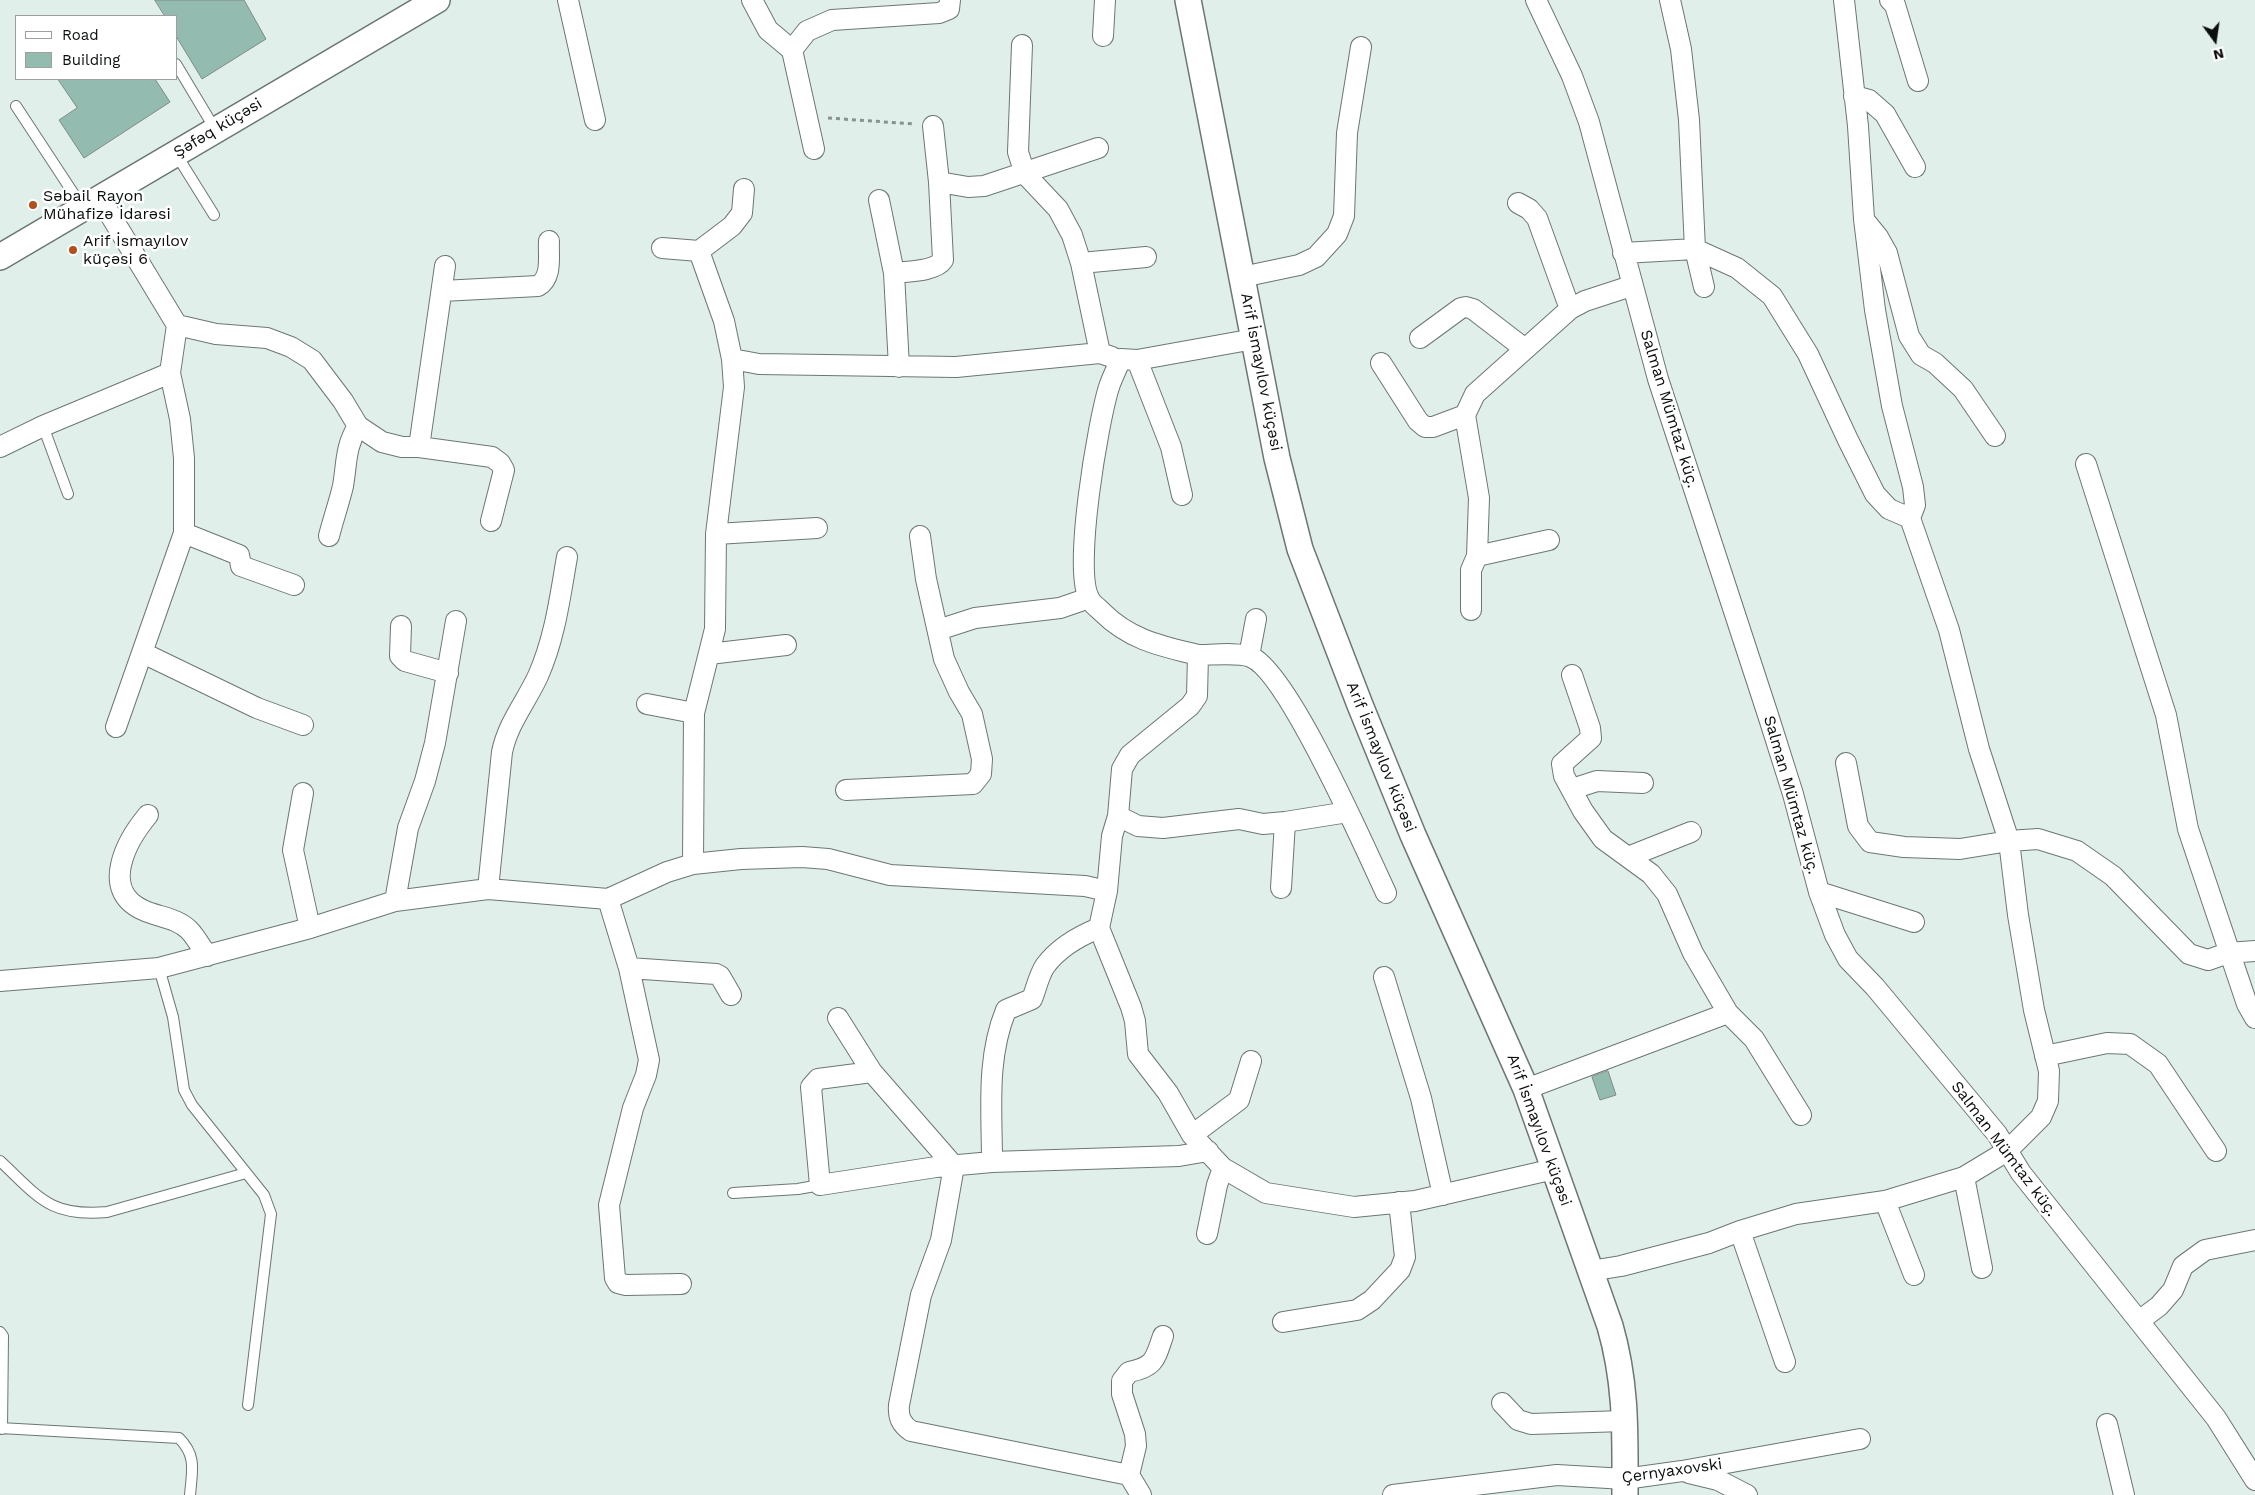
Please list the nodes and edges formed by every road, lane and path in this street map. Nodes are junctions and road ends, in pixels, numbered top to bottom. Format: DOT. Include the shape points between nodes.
graph roads {
  1 [pos="437,0"];
  2 [pos="568,0"];
  3 [pos="752,0"];
  4 [pos="950,0"];
  5 [pos="1105,0"];
  6 [pos="1188,0"];
  7 [pos="1536,0"];
  8 [pos="1670,0"];
  9 [pos="1844,0"];
  10 [pos="1890,0"];
  11 [pos="1103,36"];
  12 [pos="1022,45"];
  13 [pos="1361,47"];
  14 [pos="792,50"];
  15 [pos="178,67"];
  16 [pos="1918,81"];
  17 [pos="1854,96"];
  18 [pos="16,106"];
  19 [pos="807,117"];
  20 [pos="595,120"];
  21 [pos="933,126"];
  22 [pos="215,129"];
  23 [pos="1098,148"];
  24 [pos="814,149"];
  25 [pos="176,153"];
  26 [pos="1915,167"];
  27 [pos="1024,174"];
  28 [pos="939,182"];
  29 [pos="744,189"];
  30 [pos="879,200"];
  31 [pos="92,203"];
  32 [pos="1518,203"];
  33 [pos="214,215"];
  34 [pos="1864,219"];
  35 [pos="548,241"];
  36 [pos="662,248"];
  37 [pos="1695,249"];
  38 [pos="699,251"];
  39 [pos="1623,253"];
  40 [pos="0,257"];
  41 [pos="1146,257"];
  42 [pos="1081,263"];
  43 [pos="445,266"];
  44 [pos="894,274"];
  45 [pos="1242,277"];
  46 [pos="1631,286"];
  47 [pos="1704,287"];
  48 [pos="442,291"];
  49 [pos="1570,309"];
  50 [pos="177,325"];
  51 [pos="1420,338"];
  52 [pos="1254,339"];
  53 [pos="1524,349"];
  54 [pos="1100,353"];
  55 [pos="732,359"];
  56 [pos="1129,360"];
  57 [pos="1381,362"];
  58 [pos="899,367"];
  59 [pos="170,373"];
  60 [pos="1465,414"];
  61 [pos="43,426"];
  62 [pos="358,426"];
  63 [pos="1995,436"];
  64 [pos="0,447"];
  65 [pos="419,447"];
  66 [pos="2086,464"];
  67 [pos="68,494"];
  68 [pos="1182,494"];
  69 [pos="1910,518"];
  70 [pos="491,521"];
  71 [pos="817,528"];
  72 [pos="184,533"];
  73 [pos="716,534"];
  74 [pos="329,536"];
  75 [pos="920,536"];
  76 [pos="1549,540"];
  77 [pos="1477,556"];
  78 [pos="567,557"];
  79 [pos="294,585"];
  80 [pos="1089,598"];
  81 [pos="1471,610"];
  82 [pos="1256,619"];
  83 [pos="456,621"];
  84 [pos="401,626"];
  85 [pos="938,630"];
  86 [pos="786,645"];
  87 [pos="143,653"];
  88 [pos="709,654"];
  89 [pos="1198,655"];
  90 [pos="1249,656"];
  91 [pos="448,673"];
  92 [pos="1572,675"];
  93 [pos="647,704"];
  94 [pos="694,713"];
  95 [pos="303,725"];
  96 [pos="116,727"];
  97 [pos="1846,763"];
  98 [pos="1643,783"];
  99 [pos="1572,789"];
  100 [pos="846,790"];
  101 [pos="303,793"];
  102 [pos="1348,812"];
  103 [pos="148,814"];
  104 [pos="1118,816"];
  105 [pos="1285,822"];
  106 [pos="1691,832"];
  107 [pos="2009,841"];
  108 [pos="1628,857"];
  109 [pos="693,864"];
  110 [pos="488,888"];
  111 [pos="1281,888"];
  112 [pos="1107,891"];
  113 [pos="1819,892"];
  114 [pos="1386,893"];
  115 [pos="608,899"];
  116 [pos="395,901"];
  117 [pos="1914,922"];
  118 [pos="310,928"];
  119 [pos="1100,928"];
  120 [pos="2255,951"];
  121 [pos="2228,953"];
  122 [pos="206,956"];
  123 [pos="159,968"];
  124 [pos="630,968"];
  125 [pos="1384,977"];
  126 [pos="0,981"];
  127 [pos="732,995"];
  128 [pos="1728,1013"];
  129 [pos="838,1018"];
  130 [pos="2255,1018"];
  131 [pos="2045,1056"];
  132 [pos="1251,1061"];
  133 [pos="872,1072"];
  134 [pos="1526,1089"];
  135 [pos="1801,1115"];
  136 [pos="1192,1135"];
  137 [pos="1208,1150"];
  138 [pos="2007,1151"];
  139 [pos="2216,1151"];
  140 [pos="0,1161"];
  141 [pos="992,1162"];
  142 [pos="954,1166"];
  143 [pos="1223,1168"];
  144 [pos="1554,1169"];
  145 [pos="246,1173"];
  146 [pos="1964,1177"];
  147 [pos="820,1185"];
  148 [pos="733,1193"];
  149 [pos="1443,1195"];
  150 [pos="1886,1200"];
  151 [pos="1399,1202"];
  152 [pos="1740,1231"];
  153 [pos="1207,1234"];
  154 [pos="2255,1240"];
  155 [pos="1982,1268"];
  156 [pos="1590,1271"];
  157 [pos="1914,1275"];
  158 [pos="680,1284"];
  159 [pos="2139,1321"];
  160 [pos="1283,1322"];
  161 [pos="0,1332"];
  162 [pos="1163,1336"];
  163 [pos="1784,1362"];
  164 [pos="1502,1403"];
  165 [pos="248,1405"];
  166 [pos="1624,1421"];
  167 [pos="2107,1424"];
  168 [pos="1,1428"];
  169 [pos="1860,1439"];
  170 [pos="1682,1471"];
  171 [pos="1129,1475"];
  172 [pos="2255,1480"];
  173 [pos="1625,1487"];
  174 [pos="190,1495"];
  175 [pos="1141,1495"];
  176 [pos="1393,1495"];
  177 [pos="1747,1495"];
  178 [pos="2124,1495"];
  1 -- 22 [label="street, Şəfəq küçəsi"];
  2 -- 20 [label="street"];
  3 -- 14 [label="street" via="768,30"];
  4 -- 14 [label="street" via="949,9 939,13 832,20 807,30"];
  5 -- 11 [label="street"];
  6 -- 45 [label="street, Arif İsmayılov küçəsi"];
  7 -- 39 [label="street, Salman Mümtaz küç." via="1572,76 1589,122"];
  8 -- 37 [label="street" via="1681,49 1690,120"];
  9 -- 17 [label="street"];
  10 -- 16 [label="street" via="1895,5"];
  12 -- 27 [label="street" via="1018,152"];
  13 -- 45 [label="street" via="1347,134 1344,216 1337,234 1316,257 1299,265"];
  14 -- 19 [label="street"];
  15 -- 22 [label="lane"];
  17 -- 26 [label="street" via="1869,100 1885,114"];
  17 -- 34 [label="street"];
  18 -- 31 [label="lane"];
  19 -- 21 [label="path"];
  19 -- 24 [label="street"];
  21 -- 28 [label="street"];
  22 -- 25 [label="street, Şəfəq küçəsi"];
  23 -- 27 [label="street"];
  25 -- 31 [label="street, Şəfəq küçəsi"];
  25 -- 33 [label="lane"];
  27 -- 28 [label="street" via="984,186"];
  27 -- 42 [label="street" via="1058,209 1072,235"];
  28 -- 44 [label="street" via="943,260 934,267"];
  29 -- 38 [label="street" via="742,213 732,226"];
  30 -- 44 [label="street"];
  31 -- 40 [label="street, Şəfəq küçəsi"];
  31 -- 50 [label="street"];
  32 -- 49 [label="street" via="1537,218"];
  34 -- 63 [label="street" via="1887,253 1910,336 1921,355 1963,388"];
  34 -- 69 [label="street" via="1875,310 1892,406 1914,487 1915,505"];
  35 -- 48 [label="street" via="548,276 538,286"];
  36 -- 38 [label="street"];
  37 -- 39 [label="street"];
  37 -- 47 [label="street"];
  37 -- 69 [label="street" via="1737,268 1772,296 1808,354 1876,494 1889,509"];
  38 -- 55 [label="street" via="724,321"];
  39 -- 46 [label="street, Salman Mümtaz küç."];
  41 -- 42 [label="street"];
  42 -- 54 [label="street"];
  43 -- 48 [label="street"];
  44 -- 58 [label="street"];
  45 -- 52 [label="street, Arif İsmayılov küçəsi"];
  46 -- 49 [label="street"];
  46 -- 113 [label="street, Salman Mümtaz küç." via="1658,379 1793,794"];
  48 -- 65 [label="street"];
  49 -- 53 [label="street"];
  50 -- 59 [label="street"];
  50 -- 62 [label="street" via="216,334 266,338 291,347 312,360"];
  51 -- 53 [label="street" via="1460,308 1466,307"];
  52 -- 56 [label="street"];
  52 -- 134 [label="street, Arif İsmayılov küçəsi" via="1286,500 1300,549 1413,835"];
  53 -- 60 [label="street" via="1475,394"];
  54 -- 56 [label="street"];
  54 -- 58 [label="street" via="990,365"];
  55 -- 58 [label="street" via="759,364"];
  55 -- 73 [label="street" via="734,387"];
  56 -- 68 [label="street" via="1171,447"];
  56 -- 80 [label="street" via="1109,386 1103,410 1088,501 1084,578"];
  57 -- 60 [label="street" via="1425,427"];
  59 -- 61 [label="street"];
  59 -- 72 [label="street" via="184,458"];
  60 -- 77 [label="street" via="1479,498"];
  61 -- 64 [label="street"];
  61 -- 67 [label="lane"];
  62 -- 65 [label="street" via="382,442"];
  62 -- 74 [label="street" via="350,439"];
  65 -- 70 [label="street" via="492,457 500,463 504,470"];
  66 -- 121 [label="street" via="2166,715 2188,829"];
  69 -- 107 [label="street" via="1949,630 1979,750"];
  71 -- 73 [label="street"];
  72 -- 79 [label="street" via="239,555 241,566"];
  72 -- 87 [label="street"];
  73 -- 88 [label="street" via="715,629"];
  75 -- 85 [label="street"];
  76 -- 77 [label="street"];
  77 -- 81 [label="street" via="1471,570"];
  78 -- 110 [label="street" via="557,618 538,675 506,735"];
  80 -- 85 [label="street" via="1060,608 974,618"];
  80 -- 89 [label="street" via="1116,626 1151,644"];
  82 -- 90 [label="street"];
  83 -- 91 [label="street"];
  84 -- 91 [label="street" via="400,656 405,661"];
  85 -- 100 [label="street" via="944,659 972,714 982,759 981,774 972,784"];
  86 -- 88 [label="street"];
  87 -- 95 [label="street" via="257,708"];
  87 -- 96 [label="street"];
  88 -- 94 [label="street"];
  89 -- 90 [label="street"];
  89 -- 104 [label="street" via="1197,696 1190,706 1130,755 1122,769"];
  90 -- 102 [label="street" via="1262,663 1280,686 1332,777"];
  91 -- 116 [label="street" via="430,762 408,828"];
  92 -- 99 [label="street" via="1591,738 1562,764 1564,776"];
  93 -- 94 [label="street"];
  94 -- 109 [label="street"];
  97 -- 107 [label="street" via="1858,826 1870,842 1960,849"];
  98 -- 99 [label="street" via="1597,781"];
  99 -- 108 [label="street" via="1603,840"];
  101 -- 118 [label="street" via="294,850"];
  102 -- 105 [label="street"];
  102 -- 114 [label="street"];
  103 -- 122 [label="street" via="122,857 120,876 124,892 142,910 188,929"];
  104 -- 105 [label="street" via="1138,826 1163,828 1239,818 1263,824"];
  104 -- 112 [label="street" via="1112,836"];
  105 -- 111 [label="street"];
  106 -- 108 [label="street"];
  107 -- 121 [label="street" via="2038,839 2077,851 2113,876 2189,954 2208,960"];
  107 -- 131 [label="street" via="2018,915"];
  108 -- 128 [label="street" via="1651,874 1667,894 1693,954"];
  109 -- 112 [label="street" via="802,857 828,859 890,875 1085,886"];
  109 -- 115 [label="street" via="667,872"];
  110 -- 115 [label="street"];
  110 -- 116 [label="street"];
  112 -- 119 [label="street"];
  113 -- 117 [label="street"];
  113 -- 138 [label="street, Salman Mümtaz küç." via="1848,959 1912,1031 1997,1134"];
  115 -- 124 [label="street"];
  116 -- 118 [label="street"];
  118 -- 122 [label="street"];
  119 -- 136 [label="street" via="1131,1007 1138,1054 1168,1093"];
  119 -- 141 [label="street" via="1063,947 1045,967 1032,999 1006,1010 998,1029 992,1061"];
  120 -- 121 [label="street"];
  121 -- 130 [label="street"];
  122 -- 123 [label="street"];
  123 -- 126 [label="street"];
  123 -- 145 [label="lane" via="173,1017 184,1090 192,1106"];
  124 -- 127 [label="street" via="716,974"];
  124 -- 158 [label="street" via="649,1060 633,1108 609,1205 615,1278 618,1283 626,1285"];
  125 -- 149 [label="street" via="1421,1098"];
  128 -- 134 [label="street"];
  128 -- 135 [label="street" via="1754,1039"];
  129 -- 133 [label="street"];
  131 -- 138 [label="street" via="2049,1071 2048,1101 2041,1117"];
  131 -- 139 [label="street" via="2106,1043 2130,1044 2158,1064"];
  132 -- 136 [label="street" via="1239,1100"];
  133 -- 142 [label="street"];
  133 -- 147 [label="street" via="818,1079 811,1087"];
  134 -- 144 [label="street, Arif İsmayılov küçəsi"];
  136 -- 137 [label="street"];
  137 -- 141 [label="street" via="1179,1156"];
  137 -- 143 [label="street"];
  138 -- 146 [label="street"];
  138 -- 159 [label="street, Salman Mümtaz küç."];
  140 -- 145 [label="lane" via="45,1203 64,1211 86,1214 107,1212"];
  141 -- 142 [label="street"];
  142 -- 147 [label="street"];
  142 -- 171 [label="street" via="941,1240 921,1295 898,1414 903,1426 911,1431"];
  143 -- 151 [label="street" via="1266,1194 1354,1207"];
  143 -- 153 [label="street"];
  144 -- 149 [label="street"];
  144 -- 156 [label="street, Arif İsmayılov küçəsi"];
  145 -- 165 [label="lane" via="264,1195 271,1214"];
  146 -- 150 [label="street"];
  146 -- 155 [label="street"];
  147 -- 148 [label="lane"];
  149 -- 151 [label="street"];
  150 -- 152 [label="street" via="1796,1214"];
  150 -- 157 [label="street"];
  151 -- 160 [label="street" via="1406,1257 1400,1270 1372,1300 1357,1310"];
  152 -- 156 [label="street" via="1709,1243"];
  152 -- 163 [label="street"];
  154 -- 159 [label="street" via="2205,1250 2183,1266 2172,1290 2159,1306"];
  156 -- 166 [label="street, Arif İsmayılov küçəsi" via="1619,1356"];
  159 -- 172 [label="street, Salman Mümtaz küç." via="2216,1418"];
  161 -- 168 [label="lane" via="3,1336"];
  162 -- 171 [label="street" via="1153,1363 1129,1372 1122,1381 1122,1394 1136,1446"];
  164 -- 166 [label="street" via="1518,1420 1530,1424"];
  166 -- 173 [label="street, Arif İsmayılov küçəsi"];
  167 -- 178 [label="street"];
  168 -- 174 [label="lane" via="179,1438 189,1448 193,1459"];
  169 -- 170 [label="street, Çernyaxovski"];
  170 -- 173 [label="street, Çernyaxovski"];
  170 -- 177 [label="street" via="1718,1480"];
  171 -- 175 [label="street"];
  173 -- 176 [label="street, Çernyaxovski" via="1557,1475"];
}
